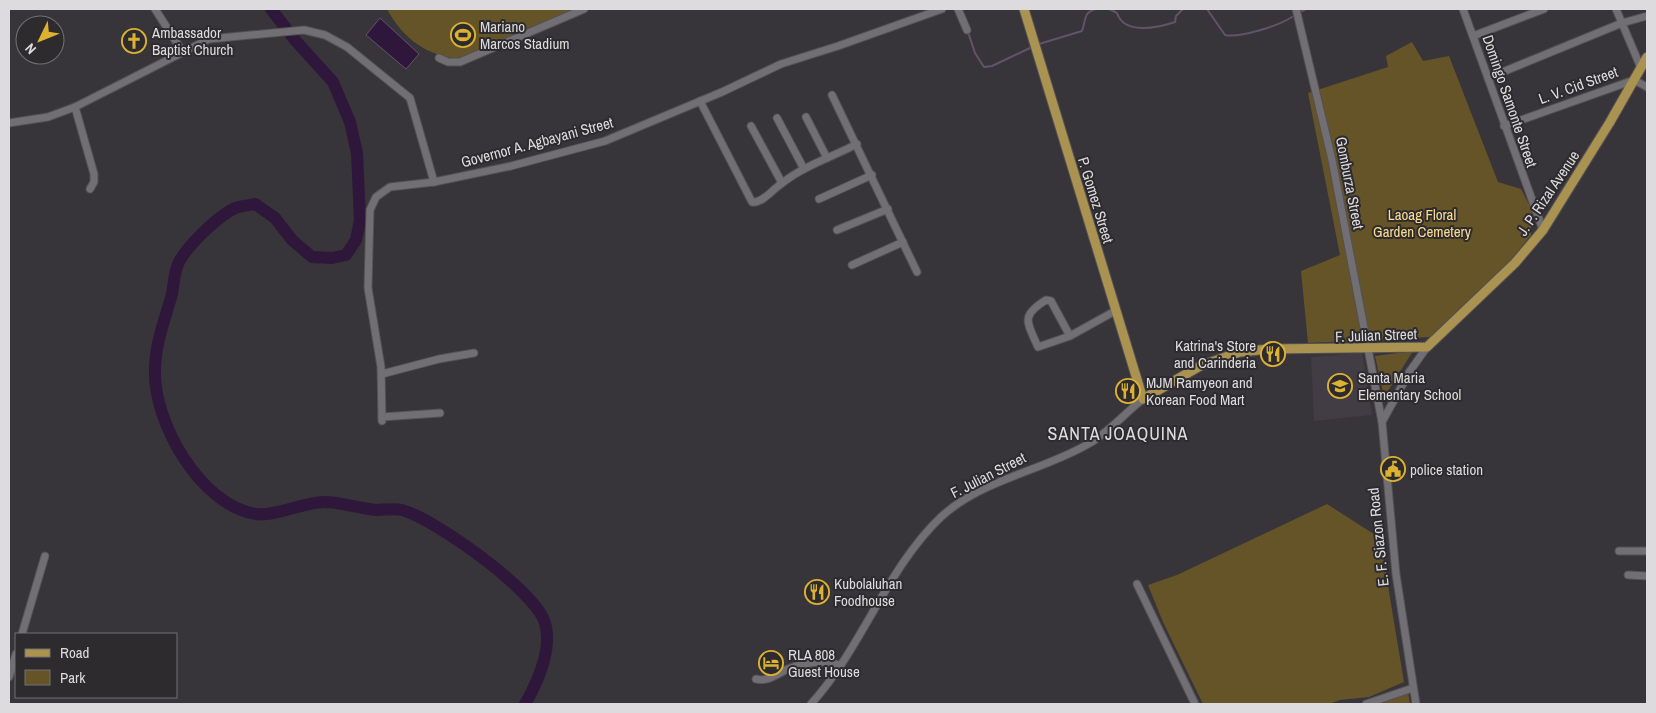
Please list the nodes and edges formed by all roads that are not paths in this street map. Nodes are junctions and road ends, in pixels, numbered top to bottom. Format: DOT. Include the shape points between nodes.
graph roads {
  1 [pos="155,9"];
  2 [pos="584,9"];
  3 [pos="942,9"];
  4 [pos="958,9"];
  5 [pos="1024,9"];
  6 [pos="1296,9"];
  7 [pos="1463,9"];
  8 [pos="1544,9"];
  9 [pos="1616,9"];
  10 [pos="1647,16"];
  11 [pos="1622,23"];
  12 [pos="967,30"];
  13 [pos="1473,36"];
  14 [pos="182,51"];
  15 [pos="1647,57"];
  16 [pos="439,58"];
  17 [pos="1641,68"];
  18 [pos="1488,78"];
  19 [pos="1634,80"];
  20 [pos="1647,88"];
  21 [pos="832,95"];
  22 [pos="700,101"];
  23 [pos="75,107"];
  24 [pos="806,117"];
  25 [pos="777,118"];
  26 [pos="9,123"];
  27 [pos="751,126"];
  28 [pos="1504,126"];
  29 [pos="857,144"];
  30 [pos="827,158"];
  31 [pos="804,170"];
  32 [pos="872,175"];
  33 [pos="434,182"];
  34 [pos="782,183"];
  35 [pos="90,189"];
  36 [pos="819,199"];
  37 [pos="888,209"];
  38 [pos="837,230"];
  39 [pos="1543,230"];
  40 [pos="903,242"];
  41 [pos="852,265"];
  42 [pos="917,272"];
  43 [pos="1115,311"];
  44 [pos="1070,336"];
  45 [pos="1427,347"];
  46 [pos="1368,349"];
  47 [pos="474,353"];
  48 [pos="382,374"];
  49 [pos="1142,399"];
  50 [pos="440,413"];
  51 [pos="1382,422"];
  52 [pos="1619,551"];
  53 [pos="1647,551"];
  54 [pos="46,556"];
  55 [pos="1628,575"];
  56 [pos="1647,576"];
  57 [pos="1137,584"];
  58 [pos="22,633"];
  59 [pos="15,657"];
  60 [pos="841,666"];
  61 [pos="9,677"];
  62 [pos="756,679"];
  63 [pos="1413,688"];
  64 [pos="811,704"];
  65 [pos="1195,704"];
  66 [pos="1366,704"];
  67 [pos="1416,704"];
  1 -- 14 [label="street"];
  2 -- 16 [label="street" via="460,62"];
  3 -- 22 [label="street, Governor A. Agbayani Street" via="781,64"];
  4 -- 12 [label="street"];
  5 -- 43 [label="main road, P. Gomez Street"];
  6 -- 46 [label="street, Gomburza Street" via="1332,160"];
  7 -- 13 [label="street, Domingo Samonte Street"];
  8 -- 13 [label="street"];
  9 -- 11 [label="street"];
  10 -- 11 [label="street"];
  11 -- 17 [label="street"];
  11 -- 18 [label="street"];
  13 -- 18 [label="street, Domingo Samonte Street"];
  14 -- 23 [label="street"];
  14 -- 33 [label="street" via="209,39 292,30 322,34 337,40 410,98"];
  15 -- 17 [label="main road, J. P. Rizal Avenue"];
  17 -- 19 [label="main road, J. P. Rizal Avenue"];
  18 -- 28 [label="street, Domingo Samonte Street"];
  19 -- 20 [label="street"];
  19 -- 28 [label="street, L. V. Cid Street"];
  19 -- 39 [label="main road, J. P. Rizal Avenue"];
  21 -- 29 [label="street"];
  22 -- 33 [label="street, Governor A. Agbayani Street" via="605,141"];
  22 -- 34 [label="street" via="752,202 759,202"];
  23 -- 26 [label="street" via="48,117"];
  23 -- 35 [label="street" via="94,174"];
  24 -- 30 [label="street"];
  25 -- 31 [label="street"];
  27 -- 34 [label="street"];
  28 -- 39 [label="street, Domingo Samonte Street"];
  29 -- 30 [label="street"];
  29 -- 32 [label="street"];
  30 -- 31 [label="street"];
  31 -- 34 [label="street"];
  32 -- 36 [label="street"];
  32 -- 37 [label="street"];
  33 -- 48 [label="street, Governor A. Agbayani Street" via="390,186 380,192 372,203 368,288"];
  37 -- 38 [label="street"];
  37 -- 40 [label="street"];
  39 -- 45 [label="main road, J. P. Rizal Avenue" via="1515,263"];
  40 -- 41 [label="street"];
  40 -- 42 [label="street"];
  43 -- 44 [label="street"];
  43 -- 49 [label="main road, P. Gomez Street"];
  44 -- 44 [label="street" via="1050,300 1031,309 1029,327 1038,347"];
  45 -- 46 [label="main road, F. Julian Street"];
  45 -- 51 [label="street" via="1406,377"];
  46 -- 49 [label="main road, F. Julian Street" via="1240,352 1200,366"];
  46 -- 51 [label="street, Gomburza Street"];
  47 -- 48 [label="street"];
  48 -- 50 [label="street, Governor A. Agbayani Street" via="382,419"];
  49 -- 60 [label="street, F. Julian Street" via="1089,443 992,486 942,516 895,576"];
  51 -- 63 [label="street, E. F. Siazon Road" via="1396,574"];
  52 -- 53 [label="street"];
  54 -- 58 [label="street"];
  55 -- 56 [label="street"];
  57 -- 65 [label="street"];
  59 -- 61 [label="street"];
  60 -- 62 [label="street" via="830,661 807,664 765,681"];
  60 -- 64 [label="street, F. Julian Street"];
  63 -- 66 [label="street"];
  63 -- 67 [label="street, E. F. Siazon Road"];
}
